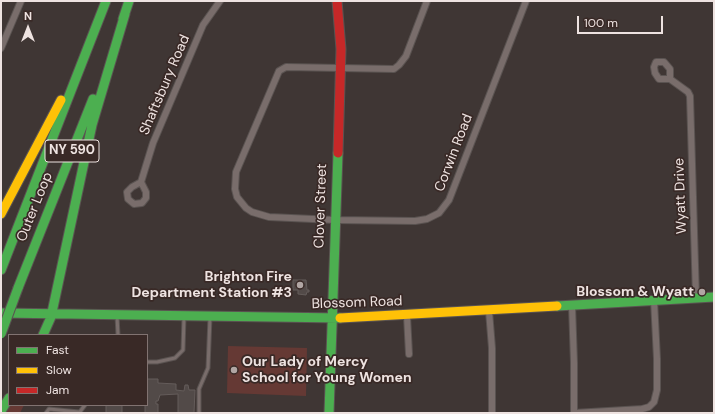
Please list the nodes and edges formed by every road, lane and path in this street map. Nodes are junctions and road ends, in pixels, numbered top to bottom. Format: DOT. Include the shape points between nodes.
graph roads {
  1 [pos="21,1"];
  2 [pos="106,1"];
  3 [pos="129,1"];
  4 [pos="220,1"];
  5 [pos="337,1"];
  6 [pos="342,1"];
  7 [pos="427,1"];
  8 [pos="526,1"];
  9 [pos="125,14"];
  10 [pos="340,20"];
  11 [pos="89,46"];
  12 [pos="1,48"];
  13 [pos="340,69"];
  14 [pos="670,79"];
  15 [pos="141,182"];
  16 [pos="1,214"];
  17 [pos="335,220"];
  18 [pos="1,270"];
  19 [pos="714,297"];
  20 [pos="696,298"];
  21 [pos="654,300"];
  22 [pos="572,305"];
  23 [pos="489,311"];
  24 [pos="1,313"];
  25 [pos="52,314"];
  26 [pos="117,315"];
  27 [pos="184,316"];
  28 [pos="210,316"];
  29 [pos="407,316"];
  30 [pos="332,319"];
  31 [pos="1,334"];
  32 [pos="43,334"];
  33 [pos="118,334"];
  34 [pos="409,354"];
  35 [pos="148,362"];
  36 [pos="8,400"];
  37 [pos="1,411"];
  38 [pos="61,411"];
  39 [pos="46,413"];
  40 [pos="79,413"];
  41 [pos="199,413"];
  42 [pos="329,413"];
  43 [pos="492,413"];
  44 [pos="574,413"];
  1 -- 12 [label="street"];
  2 -- 11 [label="main road, NY 590"];
  3 -- 9 [label="main road, Outer Loop / NY 590"];
  4 -- 15 [label="street, Shaftsbury Road" via="203,25 153,143"];
  5 -- 10 [label="main road, Clover Street"];
  6 -- 10 [label="street"];
  7 -- 13 [label="street, Corwin Road" via="409,48 399,65 390,70"];
  8 -- 17 [label="street, Corwin Road" via="449,200 442,210 432,218 421,220"];
  9 -- 25 [label="main road" via="91,131"];
  9 -- 31 [label="main road, Outer Loop / NY 590, bridge"];
  10 -- 13 [label="main road, Clover Street"];
  11 -- 16 [label="main road"];
  11 -- 18 [label="main road, NY 590"];
  13 -- 17 [label="main road, Clover Street"];
  13 -- 17 [label="street, Corwin Road" via="286,67 279,72 237,168 234,185 237,197 243,205 262,216"];
  14 -- 20 [label="street, Wyatt Drive" via="689,94"];
  17 -- 30 [label="main road, Clover Street"];
  19 -- 20 [label="main road, Blossom Road"];
  20 -- 21 [label="main road, Blossom Road"];
  21 -- 22 [label="main road, Blossom Road"];
  21 -- 44 [label="street" via="657,367 654,402 642,409"];
  22 -- 23 [label="main road, Blossom Road"];
  22 -- 44 [label="street"];
  23 -- 29 [label="main road, Blossom Road"];
  23 -- 43 [label="street" via="493,355"];
  24 -- 25 [label="main road, Blossom Road"];
  25 -- 26 [label="main road, Blossom Road"];
  25 -- 32 [label="main road"];
  26 -- 27 [label="main road, Blossom Road"];
  26 -- 33 [label="lane"];
  27 -- 28 [label="main road, Blossom Road"];
  27 -- 35 [label="lane" via="183,350 175,358"];
  28 -- 30 [label="main road, Blossom Road"];
  28 -- 41 [label="lane" via="208,368 199,389"];
  29 -- 30 [label="main road, Blossom Road"];
  29 -- 34 [label="street"];
  30 -- 42 [label="main road, Clover Street"];
  36 -- 37 [label="main road"];
  38 -- 39 [label="lane" via="50,409"];
  38 -- 40 [label="lane"];
}
